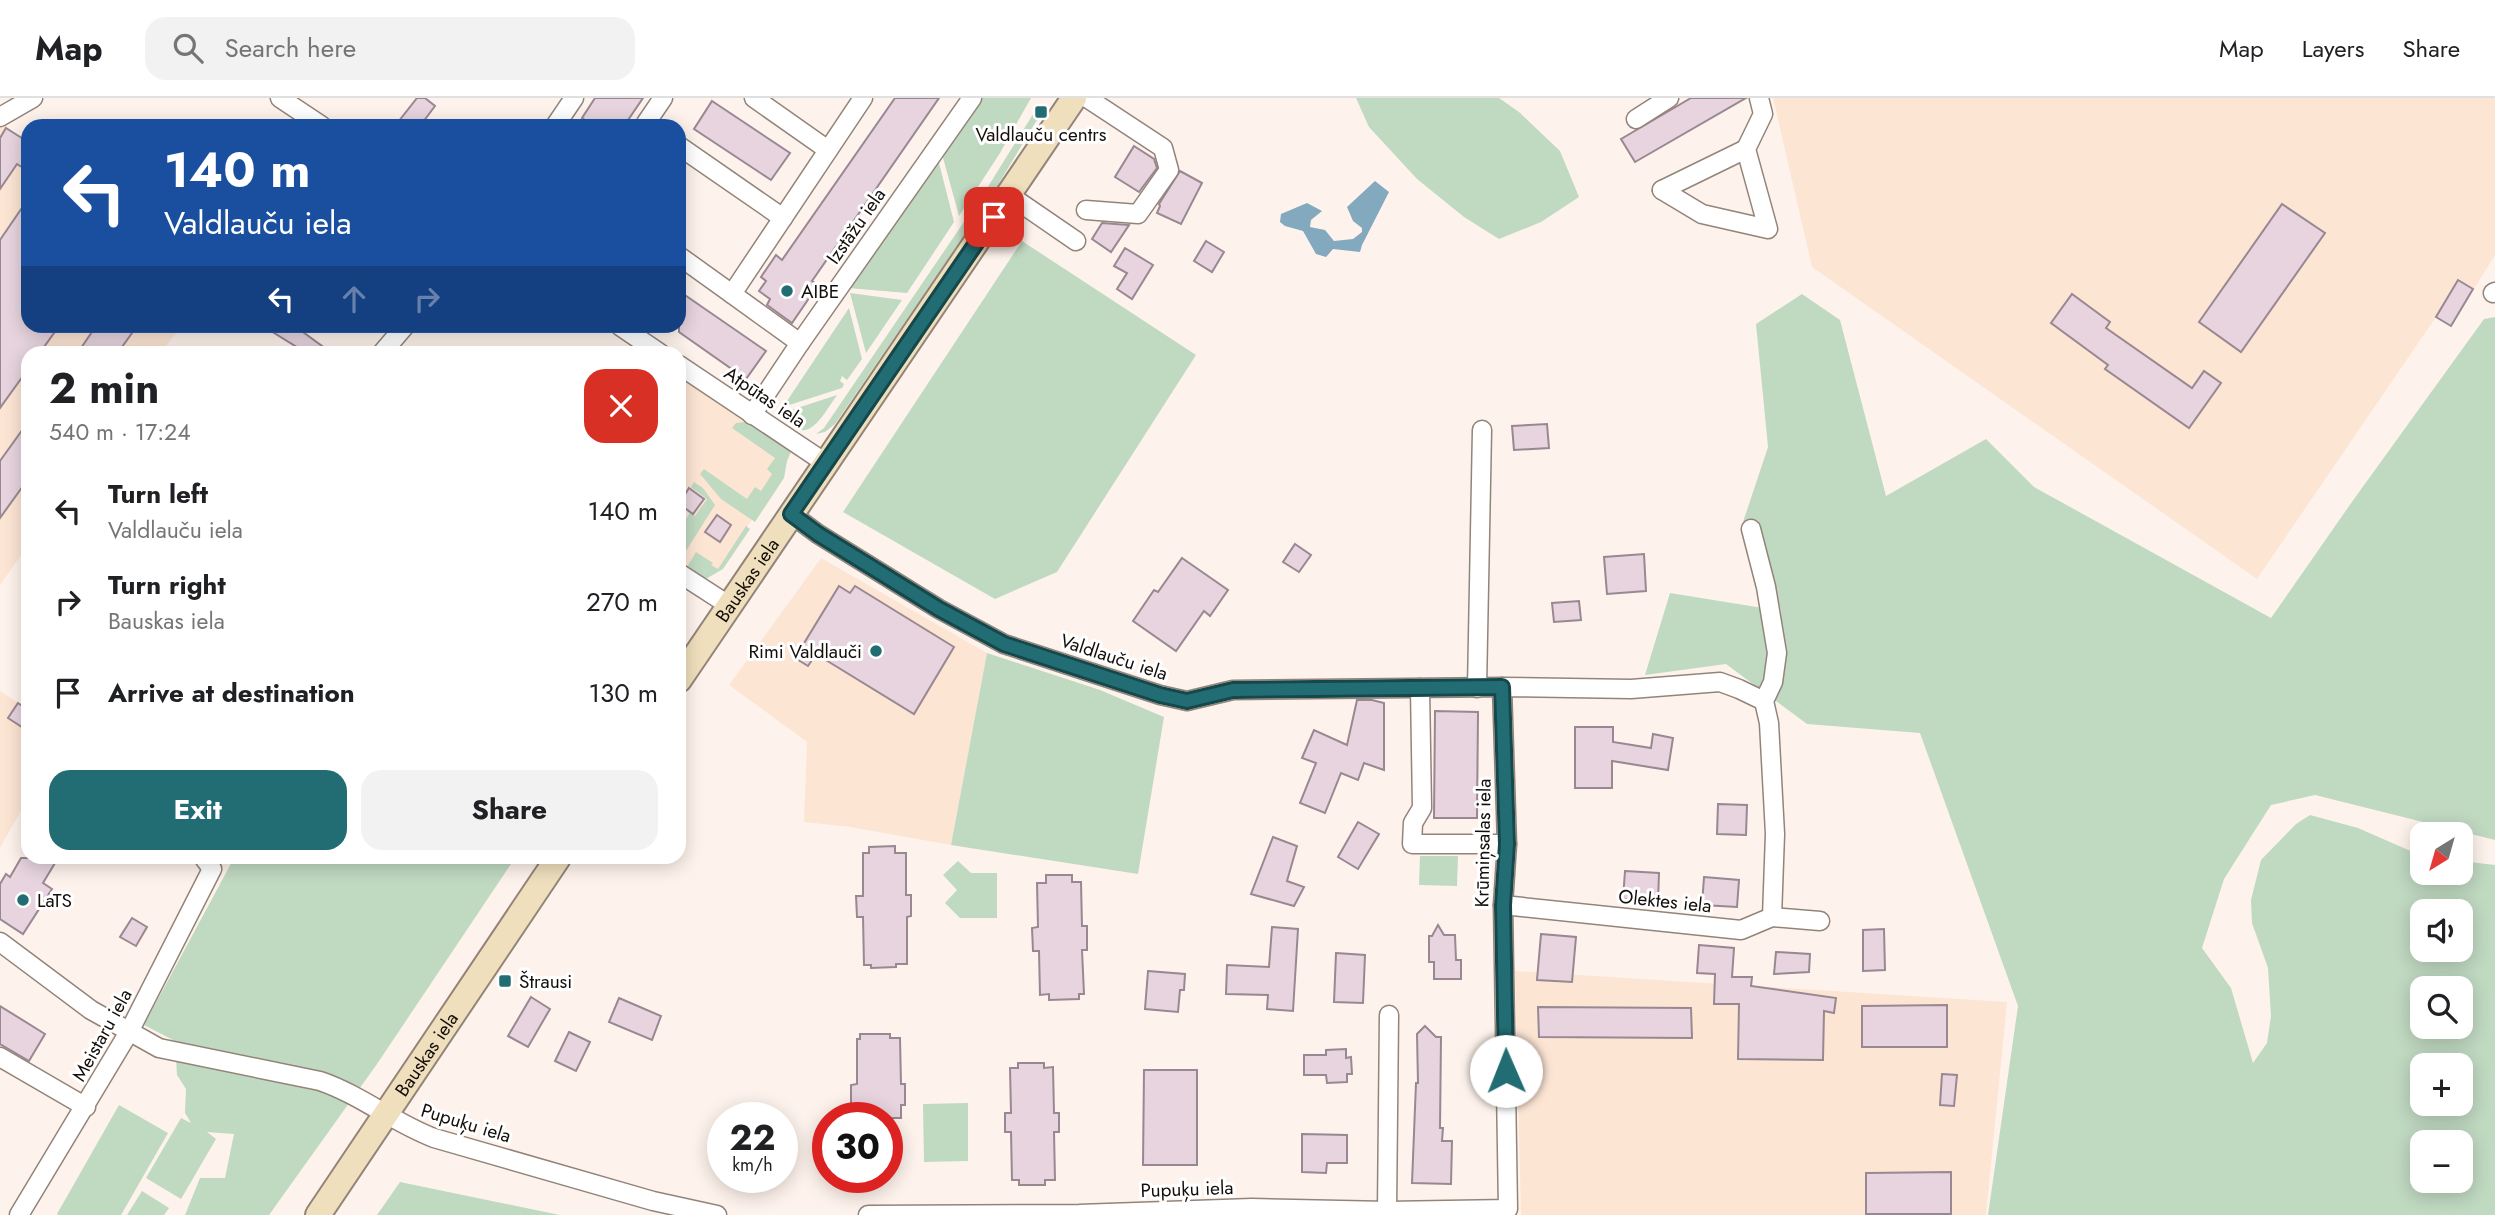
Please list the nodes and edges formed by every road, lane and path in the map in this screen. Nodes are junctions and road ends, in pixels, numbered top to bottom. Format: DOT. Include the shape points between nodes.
graph roads {
  1 [pos="33,98"];
  2 [pos="280,98"];
  3 [pos="574,98"];
  4 [pos="663,98"];
  5 [pos="754,98"];
  6 [pos="863,98"];
  7 [pos="972,98"];
  8 [pos="1074,98"];
  9 [pos="1087,98"];
  10 [pos="1669,98"];
  11 [pos="1759,98"];
  12 [pos="0,117"];
  13 [pos="312,119"];
  14 [pos="560,119"];
  15 [pos="649,119"];
  16 [pos="1636,120"];
  17 [pos="1746,149"];
  18 [pos="828,150"];
  19 [pos="686,151"];
  20 [pos="1009,195"];
  21 [pos="1086,210"];
  22 [pos="783,218"];
  23 [pos="1076,241"];
  24 [pos="686,261"];
  25 [pos="732,294"];
  26 [pos="630,333"];
  27 [pos="800,343"];
  28 [pos="650,346"];
  29 [pos="686,370"];
  30 [pos="752,415"];
  31 [pos="1482,430"];
  32 [pos="827,464"];
  33 [pos="791,514"];
  34 [pos="1751,529"];
  35 [pos="686,578"];
  36 [pos="730,606"];
  37 [pos="686,670"];
  38 [pos="1502,687"];
  39 [pos="1420,688"];
  40 [pos="1477,688"];
  41 [pos="1764,701"];
  42 [pos="1507,844"];
  43 [pos="208,864"];
  44 [pos="554,864"];
  45 [pos="1503,905"];
  46 [pos="1772,917"];
  47 [pos="1820,921"];
  48 [pos="0,942"];
  49 [pos="1389,1015"];
  50 [pos="129,1032"];
  51 [pos="0,1057"];
  52 [pos="86,1107"];
  53 [pos="386,1114"];
  54 [pos="1508,1209"];
  55 [pos="1387,1211"];
  56 [pos="19,1215"];
  57 [pos="318,1215"];
  58 [pos="718,1215"];
  59 [pos="868,1215"];
  60 [pos="883,1215"];
  1 -- 12 [label="street"];
  2 -- 13 [label="street"];
  3 -- 14 [label="street"];
  4 -- 15 [label="street"];
  5 -- 18 [label="street"];
  6 -- 18 [label="street"];
  7 -- 27 [label="street, Izstāžu iela"];
  8 -- 20 [label="main road, Bauskas iela"];
  9 -- 21 [label="street" via="1163,148 1169,170 1138,214"];
  10 -- 16 [label="street"];
  11 -- 17 [label="street" via="1763,114"];
  17 -- 17 [label="street" via="1768,229 1702,214 1662,190"];
  18 -- 22 [label="street"];
  19 -- 22 [label="street"];
  20 -- 23 [label="street"];
  20 -- 32 [label="main road, Bauskas iela"];
  22 -- 25 [label="street"];
  24 -- 25 [label="street"];
  25 -- 27 [label="street"];
  26 -- 28 [label="street"];
  27 -- 30 [label="street, Izstāžu iela"];
  29 -- 30 [label="street, Atpūtas iela"];
  30 -- 32 [label="street, Atpūtas iela"];
  31 -- 40 [label="street"];
  32 -- 33 [label="main road, Bauskas iela"];
  33 -- 36 [label="main road, Bauskas iela"];
  33 -- 39 [label="street, Valdlauču iela" via="983,635 1160,695 1187,701 1233,690"];
  34 -- 41 [label="street" via="1777,653 1773,682"];
  35 -- 36 [label="street"];
  36 -- 37 [label="main road, Bauskas iela"];
  38 -- 40 [label="street, Valdlauču iela"];
  38 -- 41 [label="street, Valdlauču iela" via="1631,689 1720,682"];
  38 -- 42 [label="street, Krūmiņsalas iela"];
  39 -- 40 [label="street, Valdlauču iela"];
  39 -- 42 [label="street" via="1423,808 1413,823 1412,844"];
  41 -- 46 [label="street" via="1775,834"];
  42 -- 45 [label="street, Krūmiņsalas iela"];
  43 -- 50 [label="street, Meistaru iela"];
  44 -- 53 [label="main road, Bauskas iela"];
  45 -- 46 [label="street, Olektes iela" via="1741,930"];
  45 -- 54 [label="street, Krūmiņsalas iela"];
  46 -- 47 [label="street, Olektes iela"];
  48 -- 50 [label="street, Pupuķu iela" via="91,1010"];
  49 -- 55 [label="street"];
  50 -- 52 [label="street, Meistaru iela"];
  50 -- 53 [label="street, Pupuķu iela" via="159,1048 320,1082"];
  51 -- 52 [label="street"];
  52 -- 56 [label="street, Meistaru iela"];
  53 -- 57 [label="main road, Bauskas iela"];
  53 -- 58 [label="street, Pupuķu iela" via="434,1138"];
  54 -- 55 [label="street, Pupuķu iela"];
  55 -- 60 [label="street, Pupuķu iela" via="1252,1208"];
  59 -- 60 [label="street, Pupuķu iela"];
}
